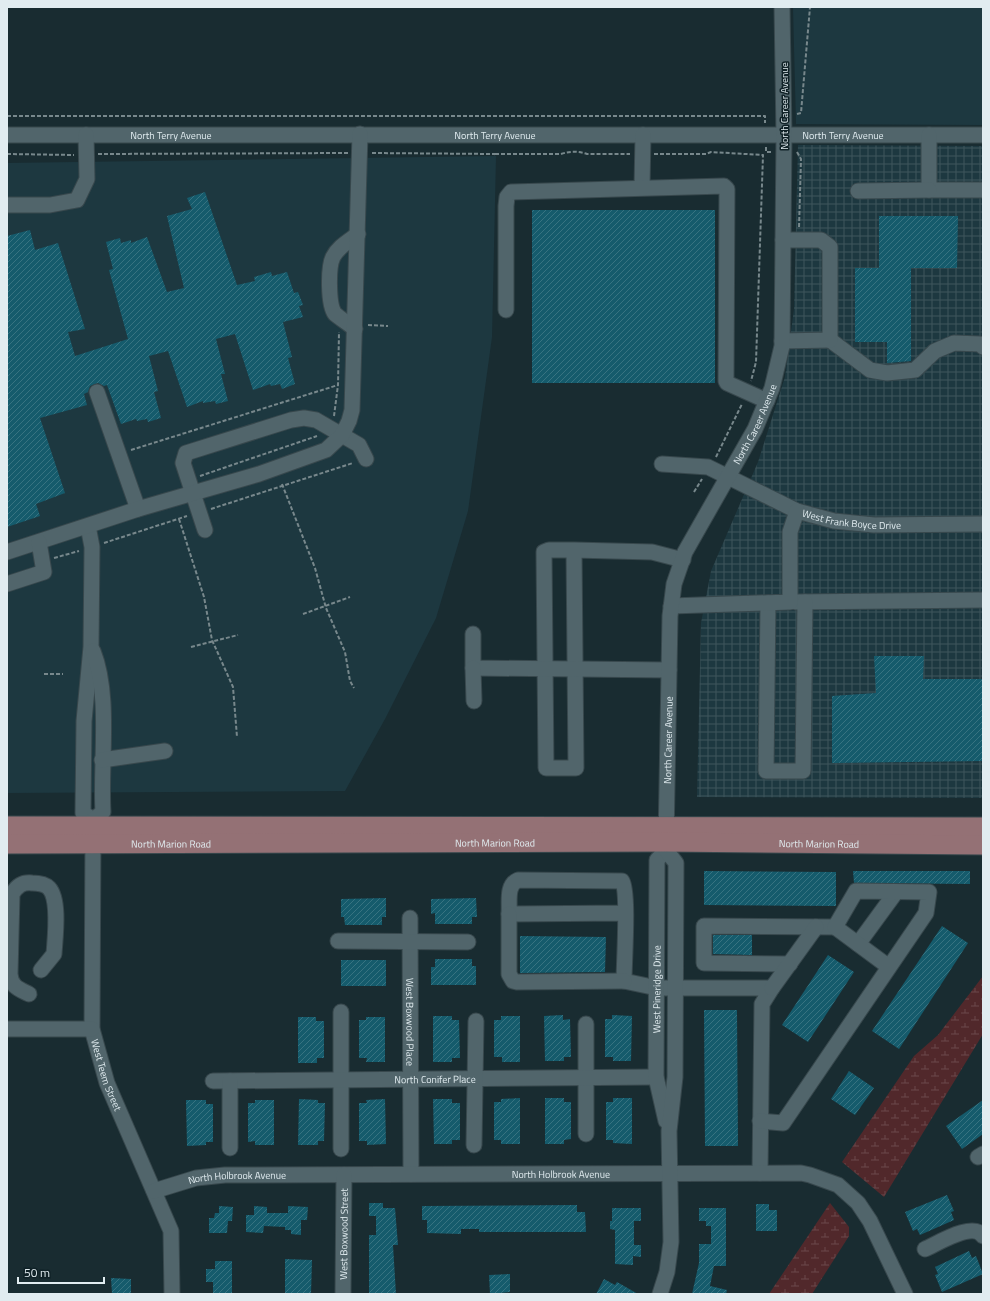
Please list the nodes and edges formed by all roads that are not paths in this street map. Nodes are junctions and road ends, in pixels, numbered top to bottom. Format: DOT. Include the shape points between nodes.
graph roads {
  1 [pos="782,7"];
  2 [pos="360,134"];
  3 [pos="7,135"];
  4 [pos="86,135"];
  5 [pos="643,135"];
  6 [pos="929,135"];
  7 [pos="983,135"];
  8 [pos="784,136"];
  9 [pos="642,188"];
  10 [pos="929,190"];
  11 [pos="983,190"];
  12 [pos="858,191"];
  13 [pos="7,205"];
  14 [pos="358,234"];
  15 [pos="783,240"];
  16 [pos="506,310"];
  17 [pos="362,327"];
  18 [pos="830,340"];
  19 [pos="782,341"];
  20 [pos="983,347"];
  21 [pos="97,392"];
  22 [pos="767,400"];
  23 [pos="342,435"];
  24 [pos="366,459"];
  25 [pos="662,464"];
  26 [pos="728,477"];
  27 [pos="191,487"];
  28 [pos="138,509"];
  29 [pos="797,511"];
  30 [pos="983,524"];
  31 [pos="88,526"];
  32 [pos="205,530"];
  33 [pos="39,542"];
  34 [pos="574,550"];
  35 [pos="7,552"];
  36 [pos="683,560"];
  37 [pos="7,584"];
  38 [pos="983,600"];
  39 [pos="798,602"];
  40 [pos="768,603"];
  41 [pos="671,606"];
  42 [pos="473,634"];
  43 [pos="91,647"];
  44 [pos="473,668"];
  45 [pos="545,668"];
  46 [pos="576,668"];
  47 [pos="669,670"];
  48 [pos="474,701"];
  49 [pos="165,751"];
  50 [pos="102,760"];
  51 [pos="7,826"];
  52 [pos="983,827"];
  53 [pos="93,830"];
  54 [pos="666,840"];
  55 [pos="7,844"];
  56 [pos="983,845"];
  57 [pos="896,892"];
  58 [pos="625,913"];
  59 [pos="509,914"];
  60 [pos="410,918"];
  61 [pos="834,926"];
  62 [pos="816,927"];
  63 [pos="338,941"];
  64 [pos="410,942"];
  65 [pos="468,942"];
  66 [pos="858,944"];
  67 [pos="790,964"];
  68 [pos="889,967"];
  69 [pos="41,970"];
  70 [pos="624,981"];
  71 [pos="11,988"];
  72 [pos="657,988"];
  73 [pos="676,988"];
  74 [pos="772,988"];
  75 [pos="29,994"];
  76 [pos="341,1012"];
  77 [pos="476,1021"];
  78 [pos="586,1024"];
  79 [pos="7,1029"];
  80 [pos="92,1029"];
  81 [pos="656,1077"];
  82 [pos="588,1078"];
  83 [pos="411,1079"];
  84 [pos="475,1079"];
  85 [pos="341,1080"];
  86 [pos="214,1081"];
  87 [pos="230,1081"];
  88 [pos="760,1122"];
  89 [pos="669,1131"];
  90 [pos="586,1134"];
  91 [pos="474,1145"];
  92 [pos="230,1148"];
  93 [pos="342,1149"];
  94 [pos="669,1173"];
  95 [pos="760,1173"];
  96 [pos="344,1174"];
  97 [pos="411,1174"];
  98 [pos="154,1191"];
  99 [pos="983,1236"];
  100 [pos="925,1249"];
  101 [pos="172,1294"];
  102 [pos="343,1294"];
  103 [pos="660,1294"];
  104 [pos="905,1294"];
  1 -- 8 [label="street, North Career Avenue"];
  2 -- 4 [label="street, North Terry Avenue"];
  2 -- 5 [label="street, North Terry Avenue"];
  2 -- 14 [label="street"];
  3 -- 4 [label="street, North Terry Avenue"];
  4 -- 13 [label="street" via="87,179 77,200 50,205"];
  5 -- 8 [label="street, North Terry Avenue"];
  5 -- 9 [label="street"];
  6 -- 7 [label="street, North Terry Avenue"];
  6 -- 8 [label="street, North Terry Avenue"];
  6 -- 10 [label="street"];
  8 -- 15 [label="street, North Career Avenue"];
  9 -- 16 [label="street" via="511,192 507,197 506,206"];
  9 -- 22 [label="street" via="724,186 727,189 726,381 747,393"];
  10 -- 11 [label="street"];
  10 -- 12 [label="street"];
  14 -- 17 [label="street"];
  14 -- 17 [label="street" via="333,257 330,296 335,313"];
  15 -- 18 [label="street" via="821,240 830,247"];
  15 -- 19 [label="street, North Career Avenue"];
  17 -- 23 [label="street" via="352,410"];
  18 -- 19 [label="street"];
  18 -- 20 [label="street" via="870,370 887,373 915,370 936,351 954,343 980,344"];
  19 -- 22 [label="street, North Career Avenue"];
  21 -- 28 [label="street"];
  22 -- 26 [label="street, North Career Avenue" via="755,429"];
  23 -- 24 [label="street" via="359,445"];
  23 -- 27 [label="street" via="326,450 259,474"];
  23 -- 27 [label="street" via="316,420 304,418 186,453 183,462"];
  25 -- 26 [label="street, West Frank Boyce Drive" via="709,467"];
  26 -- 29 [label="street, West Frank Boyce Drive"];
  26 -- 36 [label="street, North Career Avenue" via="685,552"];
  27 -- 28 [label="street"];
  27 -- 32 [label="street"];
  28 -- 31 [label="street"];
  29 -- 30 [label="street, West Frank Boyce Drive" via="834,521 874,525"];
  29 -- 39 [label="street" via="790,532"];
  31 -- 33 [label="street"];
  31 -- 43 [label="street" via="92,547"];
  33 -- 35 [label="street"];
  33 -- 37 [label="street" via="44,572"];
  34 -- 36 [label="street" via="652,552"];
  34 -- 45 [label="street" via="544,552"];
  34 -- 46 [label="street"];
  36 -- 41 [label="street, North Career Avenue" via="674,584"];
  38 -- 39 [label="street"];
  39 -- 40 [label="street"];
  39 -- 40 [label="street" via="803,771 766,771"];
  40 -- 41 [label="street"];
  41 -- 47 [label="street, North Career Avenue"];
  42 -- 44 [label="street"];
  43 -- 50 [label="street" via="98,663 103,694"];
  43 -- 53 [label="street" via="84,721 83,813"];
  44 -- 45 [label="street"];
  44 -- 48 [label="street"];
  45 -- 46 [label="street"];
  45 -- 46 [label="street" via="546,768 576,768"];
  46 -- 47 [label="street"];
  47 -- 54 [label="street, North Career Avenue"];
  49 -- 50 [label="street"];
  50 -- 53 [label="street" via="103,812"];
  51 -- 53 [label="main road, North Marion Road"];
  52 -- 54 [label="main road, North Marion Road"];
  53 -- 54 [label="main road, North Marion Road"];
  53 -- 55 [label="main road, North Marion Road"];
  53 -- 80 [label="street, West Teem Street"];
  54 -- 56 [label="main road, North Marion Road"];
  54 -- 72 [label="street, West Pineridge Drive" via="658,860"];
  54 -- 73 [label="street, West Pineridge Drive" via="676,863"];
  57 -- 61 [label="street" via="856,891"];
  57 -- 66 [label="street"];
  57 -- 68 [label="street" via="929,892 926,913"];
  58 -- 59 [label="street"];
  58 -- 59 [label="street" via="625,891 622,881 518,880 511,885"];
  58 -- 70 [label="street"];
  59 -- 70 [label="street" via="509,974 513,981"];
  60 -- 64 [label="street, West Boxwood Place"];
  61 -- 62 [label="street"];
  61 -- 66 [label="street"];
  62 -- 67 [label="street"];
  62 -- 67 [label="street" via="704,926 704,963"];
  63 -- 64 [label="street"];
  64 -- 65 [label="street"];
  64 -- 83 [label="street, West Boxwood Place"];
  66 -- 68 [label="street"];
  67 -- 74 [label="street"];
  68 -- 88 [label="street" via="783,1123"];
  69 -- 71 [label="street" via="54,954 54,896 48,887 42,884 24,883 17,886 11,898"];
  70 -- 72 [label="street"];
  71 -- 75 [label="street"];
  72 -- 73 [label="street"];
  72 -- 81 [label="street, West Pineridge Drive"];
  73 -- 74 [label="street"];
  73 -- 89 [label="street, West Pineridge Drive" via="676,1077"];
  74 -- 88 [label="street" via="762,1004"];
  76 -- 85 [label="street"];
  77 -- 84 [label="street"];
  78 -- 82 [label="street"];
  79 -- 80 [label="street"];
  80 -- 98 [label="street, West Teem Street" via="107,1083"];
  81 -- 82 [label="street, North Conifer Place"];
  81 -- 89 [label="street, West Pineridge Drive"];
  82 -- 84 [label="street, North Conifer Place"];
  82 -- 90 [label="street"];
  83 -- 84 [label="street, North Conifer Place"];
  83 -- 85 [label="street, North Conifer Place"];
  83 -- 97 [label="street, West Boxwood Place"];
  84 -- 91 [label="street"];
  85 -- 87 [label="street, North Conifer Place"];
  85 -- 93 [label="street"];
  86 -- 87 [label="street, North Conifer Place"];
  87 -- 92 [label="street"];
  88 -- 95 [label="street"];
  89 -- 94 [label="street, West Pineridge Drive"];
  94 -- 95 [label="street, North Holbrook Avenue"];
  94 -- 97 [label="street, North Holbrook Avenue"];
  94 -- 103 [label="street, West Pineridge Drive" via="671,1242 667,1272"];
  95 -- 104 [label="street, North Holbrook Avenue" via="810,1174 846,1192 864,1210"];
  96 -- 97 [label="street, North Holbrook Avenue"];
  96 -- 98 [label="street, North Holbrook Avenue" via="225,1175 196,1178"];
  96 -- 102 [label="street, West Boxwood Street"];
  98 -- 101 [label="street, West Teem Street" via="171,1231"];
  99 -- 100 [label="street" via="970,1230"];
}
